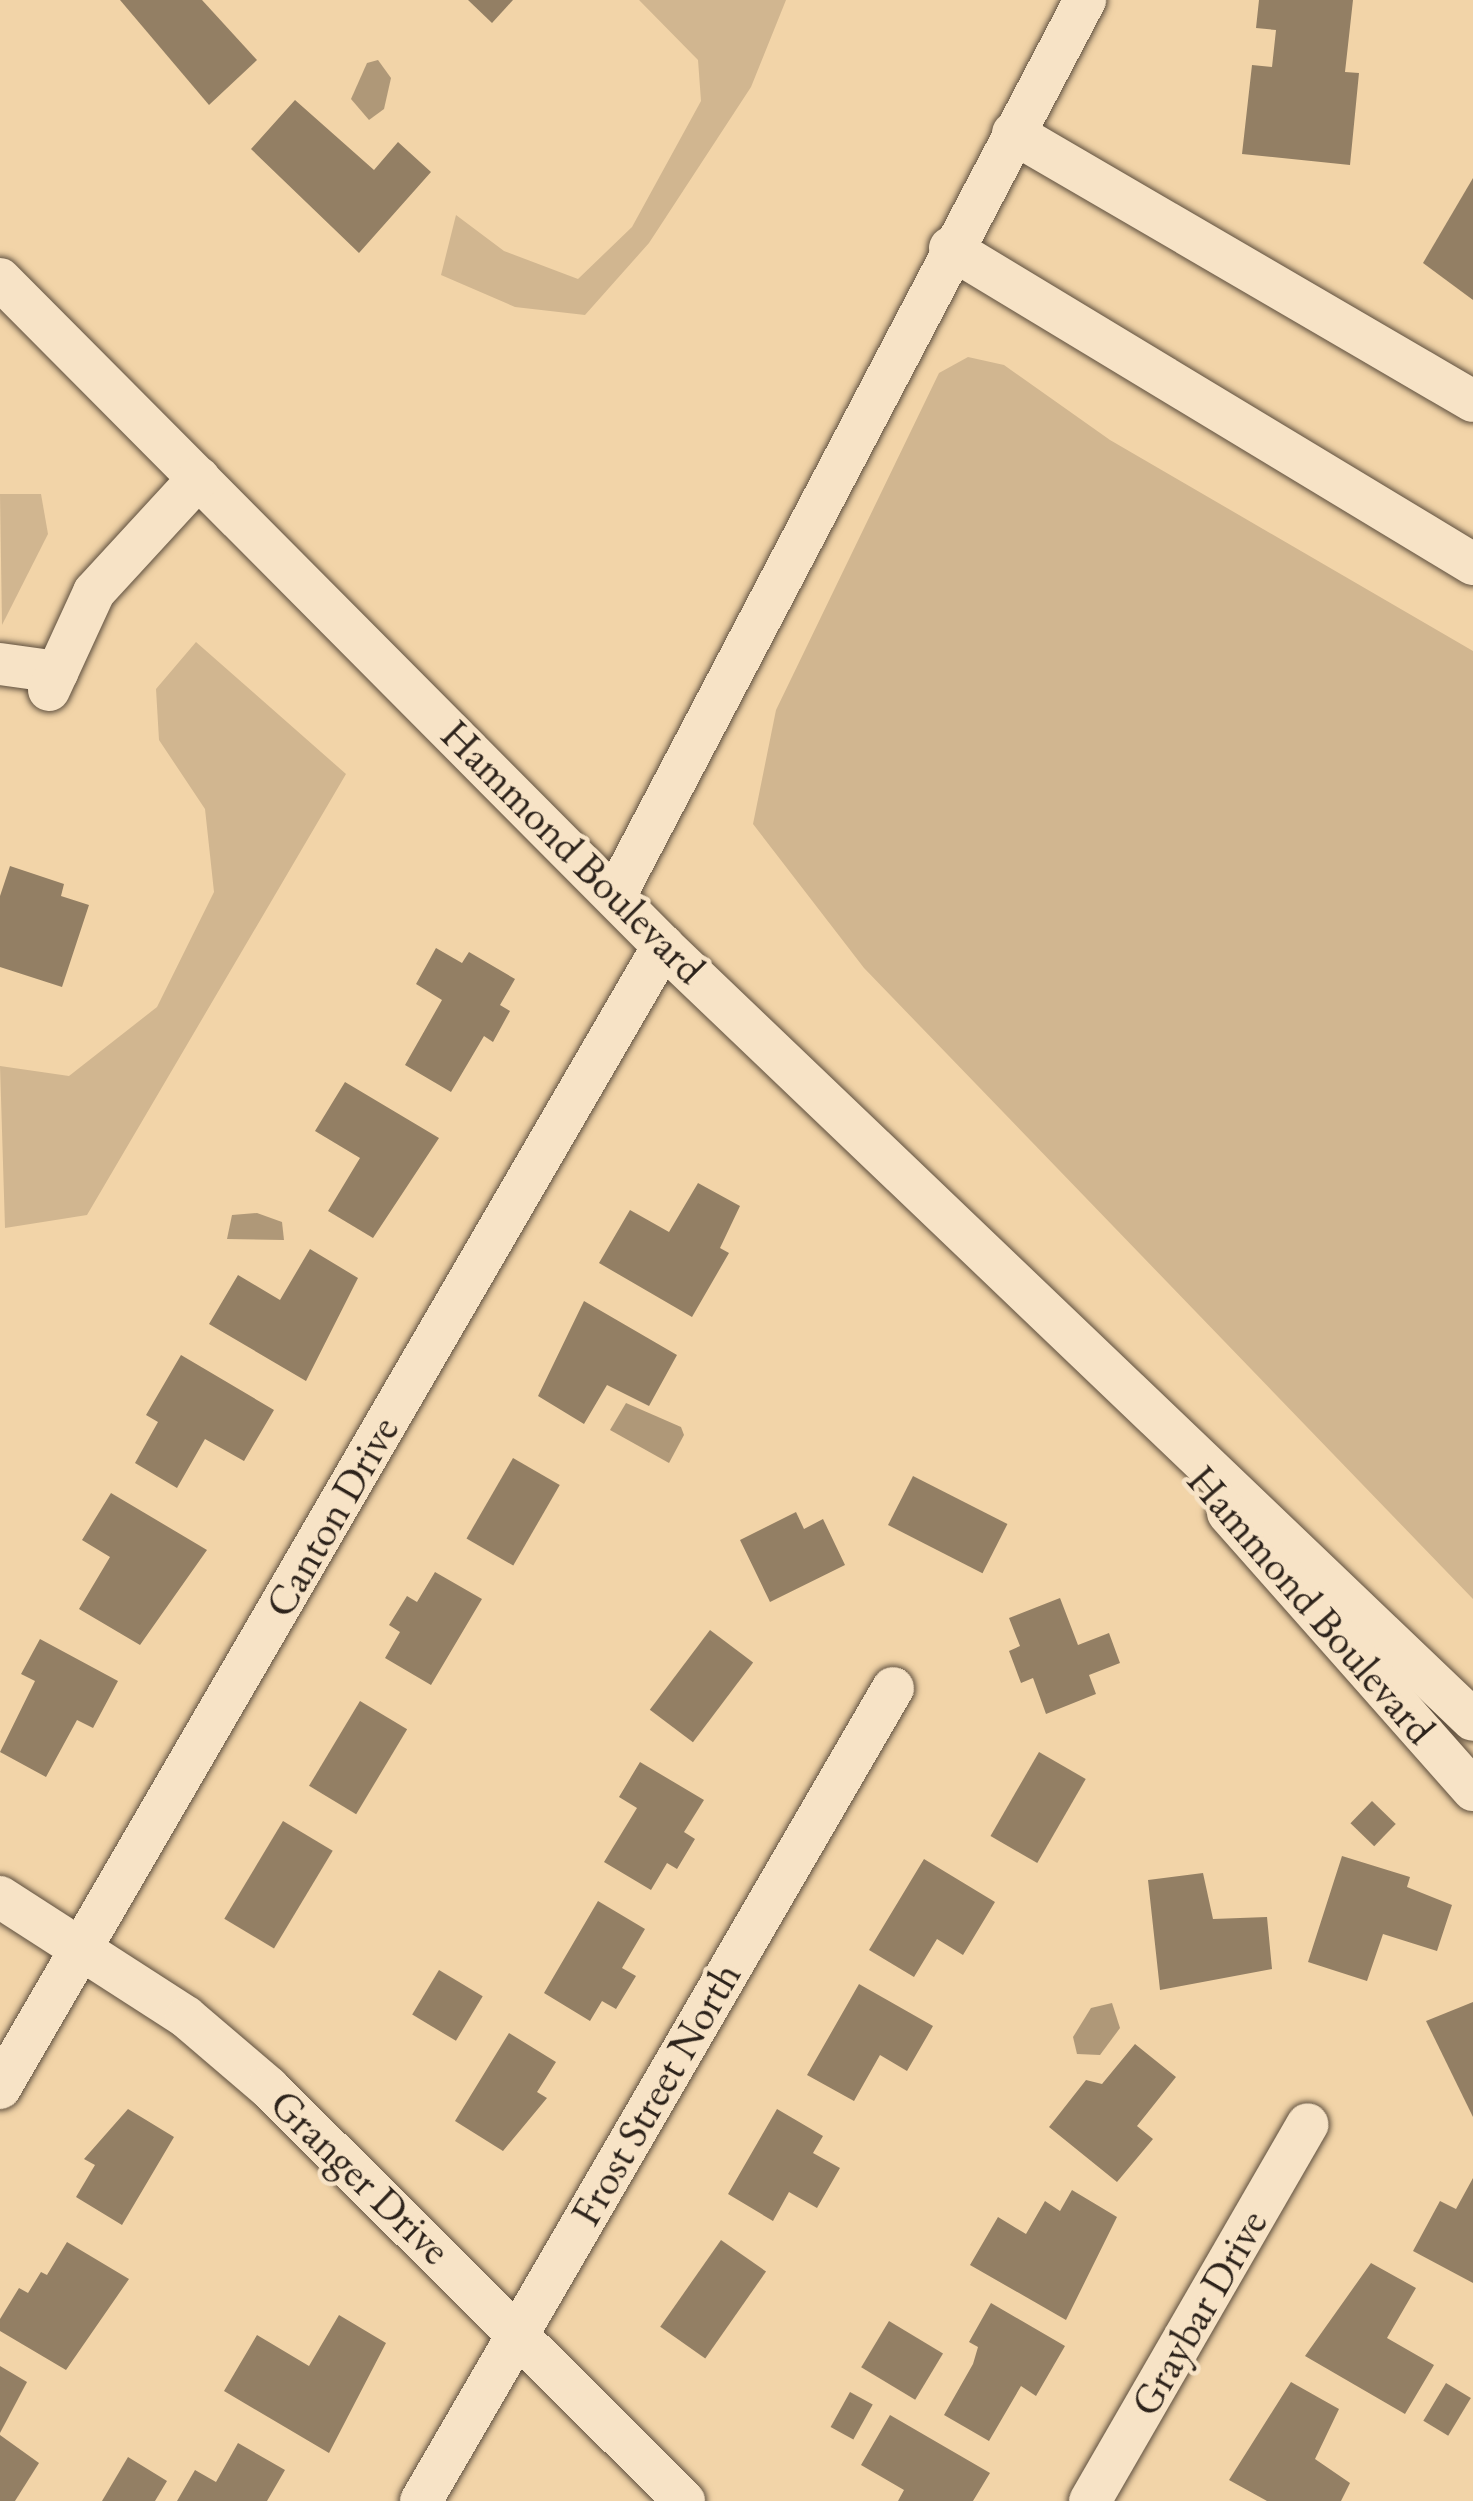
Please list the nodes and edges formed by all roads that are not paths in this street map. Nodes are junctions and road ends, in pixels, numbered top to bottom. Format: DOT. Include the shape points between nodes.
graph roads {
  1 [pos="1085,0"];
  2 [pos="1013,133"];
  3 [pos="950,248"];
  4 [pos="0,279"];
  5 [pos="1473,401"];
  6 [pos="199,478"];
  7 [pos="1473,564"];
  8 [pos="0,664"];
  9 [pos="615,896"];
  10 [pos="663,946"];
  11 [pos="1153,1418"];
  12 [pos="893,1688"];
  13 [pos="1473,1720"];
  14 [pos="1473,1790"];
  15 [pos="0,1897"];
  16 [pos="83,1944"];
  17 [pos="0,2088"];
  18 [pos="1308,2124"];
  19 [pos="518,2334"];
  20 [pos="421,2501"];
  21 [pos="684,2501"];
  22 [pos="1090,2501"];
  1 -- 2 [label="street"];
  2 -- 3 [label="street"];
  2 -- 5 [label="street"];
  3 -- 7 [label="street"];
  3 -- 9 [label="street"];
  4 -- 6 [label="street, Hammond Boulevard"];
  6 -- 8 [label="street" via="94,592 53,681"];
  6 -- 9 [label="street, Hammond Boulevard"];
  9 -- 10 [label="street, Hammond Boulevard"];
  10 -- 11 [label="street, Hammond Boulevard"];
  10 -- 16 [label="street, Canton Drive"];
  11 -- 13 [label="street, Hammond Boulevard"];
  11 -- 14 [label="street, Hammond Boulevard" via="1285,1586"];
  12 -- 19 [label="street, Frost Street North"];
  15 -- 16 [label="street, Granger Drive"];
  16 -- 17 [label="street, Canton Drive"];
  16 -- 19 [label="street, Granger Drive" via="268,2087"];
  18 -- 22 [label="street, Graybar Drive"];
  19 -- 20 [label="street, Frost Street North"];
  19 -- 21 [label="street, Granger Drive"];
}
